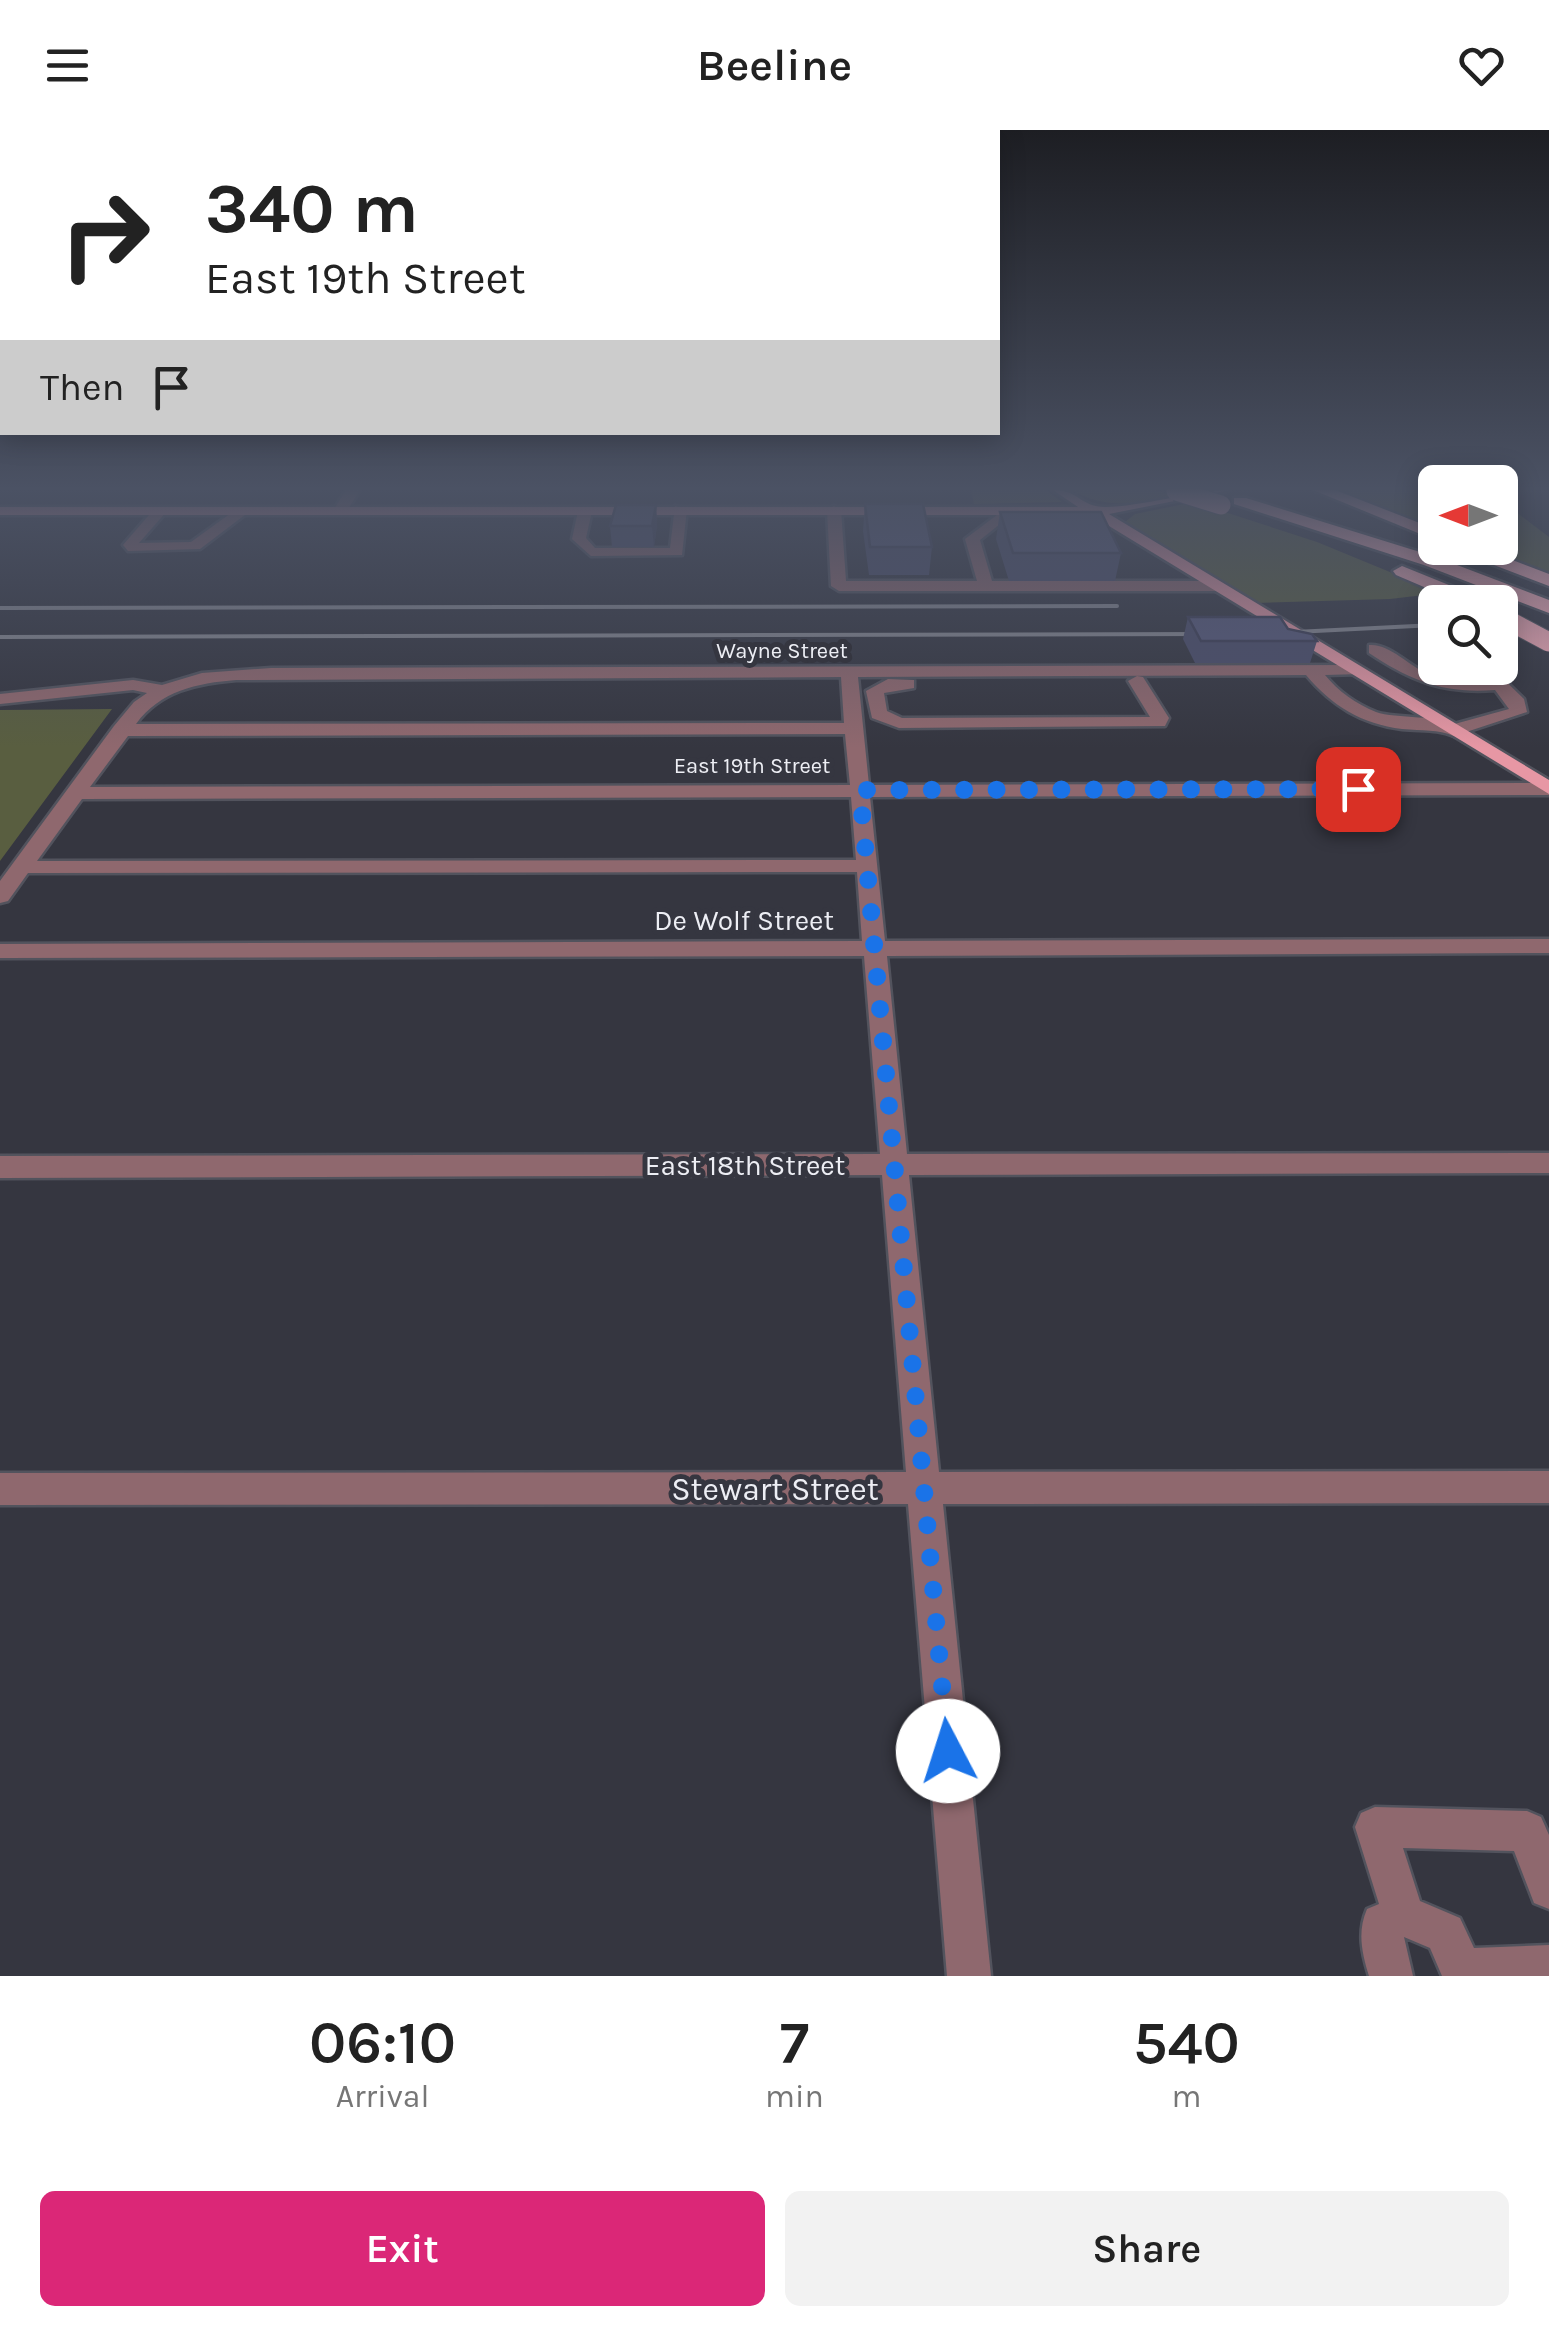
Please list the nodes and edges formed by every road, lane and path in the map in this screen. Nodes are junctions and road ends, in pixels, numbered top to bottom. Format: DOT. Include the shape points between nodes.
graph roads {
  1 [pos="839,576"];
  2 [pos="983,576"];
  3 [pos="1200,576"];
  4 [pos="1486,576"];
  5 [pos="1523,576"];
  6 [pos="986,586"];
  7 [pos="1216,586"];
  8 [pos="1549,588"];
  9 [pos="1549,607"];
  10 [pos="1518,626"];
  11 [pos="1549,642"];
  12 [pos="1375,649"];
  13 [pos="1311,670"];
  14 [pos="1355,670"];
  15 [pos="850,673"];
  16 [pos="1418,675"];
  17 [pos="1134,676"];
  18 [pos="1434,685"];
  19 [pos="1493,685"];
  20 [pos="1503,685"];
  21 [pos="163,690"];
  22 [pos="0,699"];
  23 [pos="1448,727"];
  24 [pos="854,728"];
  25 [pos="121,730"];
  26 [pos="1549,788"];
  27 [pos="860,790"];
  28 [pos="75,793"];
  29 [pos="867,866"];
  30 [pos="21,867"];
  31 [pos="0,896"];
  32 [pos="1549,946"];
  33 [pos="875,949"];
  34 [pos="0,951"];
  35 [pos="1549,1163"];
  36 [pos="895,1165"];
  37 [pos="0,1167"];
  38 [pos="1549,1486"];
  39 [pos="924,1488"];
  40 [pos="0,1489"];
  41 [pos="1549,1888"];
  42 [pos="1404,1915"];
  43 [pos="1549,1967"];
  44 [pos="1465,1973"];
  45 [pos="969,1976"];
  46 [pos="1392,1976"];
  1 -- 6 [label="street" via="840,586"];
  2 -- 6 [label="street"];
  3 -- 7 [label="main road"];
  4 -- 9 [label="highway"];
  5 -- 8 [label="highway"];
  6 -- 7 [label="street"];
  7 -- 14 [label="main road"];
  10 -- 11 [label="highway, bridge"];
  12 -- 16 [label="street"];
  13 -- 14 [label="street, Wayne Street"];
  13 -- 17 [label="street, Wayne Street"];
  13 -- 23 [label="street" via="1351,709 1405,726"];
  14 -- 23 [label="main road"];
  15 -- 17 [label="street, Wayne Street"];
  15 -- 21 [label="street, Wayne Street" via="271,674"];
  15 -- 24 [label="street"];
  17 -- 17 [label="street" via="888,684 874,691 878,714 899,723 1159,722"];
  18 -- 19 [label="street"];
  20 -- 23 [label="street" via="1518,712"];
  21 -- 22 [label="street" via="133,686"];
  21 -- 25 [label="street"];
  23 -- 26 [label="main road"];
  24 -- 25 [label="street"];
  24 -- 27 [label="street"];
  25 -- 28 [label="street"];
  26 -- 27 [label="street, East 19th Street"];
  27 -- 28 [label="street, East 19th Street"];
  27 -- 29 [label="street"];
  28 -- 30 [label="street"];
  29 -- 30 [label="street"];
  29 -- 33 [label="street"];
  30 -- 31 [label="street"];
  32 -- 33 [label="street, De Wolf Street"];
  33 -- 34 [label="street, De Wolf Street"];
  33 -- 36 [label="street"];
  35 -- 36 [label="street, East 18th Street"];
  36 -- 37 [label="street, East 18th Street"];
  36 -- 39 [label="street"];
  38 -- 39 [label="street, Stewart Street"];
  39 -- 40 [label="street, Stewart Street"];
  39 -- 45 [label="street"];
  41 -- 42 [label="street" via="1528,1831 1376,1827"];
  42 -- 44 [label="street" via="1445,1934"];
  42 -- 46 [label="street" via="1382,1924"];
  43 -- 44 [label="street"];
}
